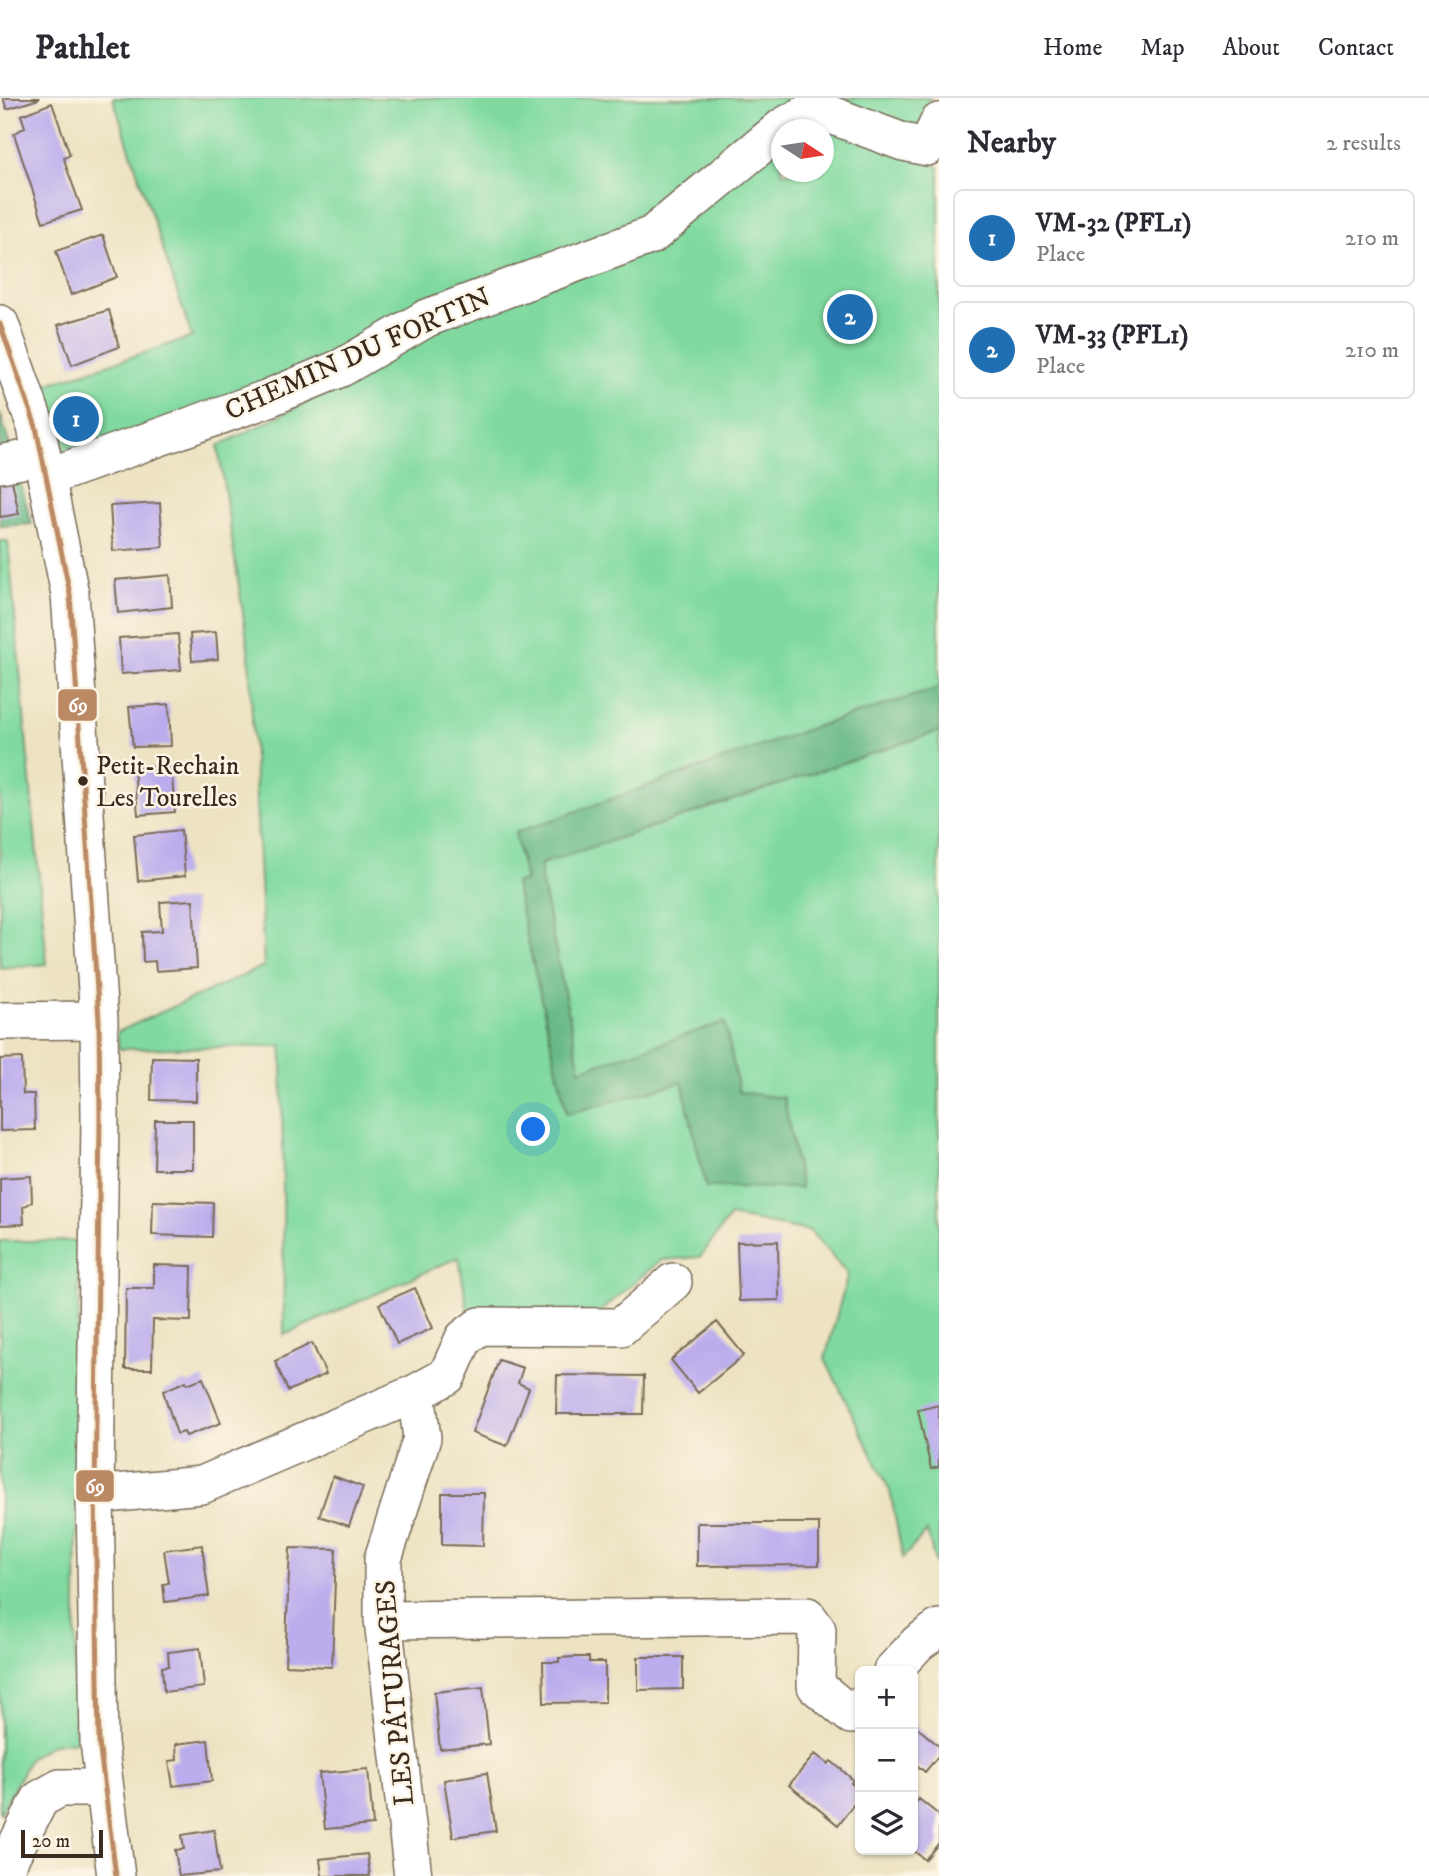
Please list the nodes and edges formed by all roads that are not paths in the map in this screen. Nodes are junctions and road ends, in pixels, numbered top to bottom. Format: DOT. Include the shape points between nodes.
graph roads {
  1 [pos="939,122"];
  2 [pos="0,324"];
  3 [pos="0,464"];
  4 [pos="45,467"];
  5 [pos="99,1020"];
  6 [pos="0,1021"];
  7 [pos="673,1282"];
  8 [pos="416,1394"];
  9 [pos="95,1495"];
  10 [pos="383,1620"];
  11 [pos="929,1636"];
  12 [pos="897,1666"];
  13 [pos="855,1711"];
  14 [pos="104,1788"];
  15 [pos="1,1876"];
  16 [pos="116,1876"];
  17 [pos="413,1876"];
  1 -- 4 [label="street, CHEMIN DU FORTIN" via="926,147 815,109 785,126 652,235 427,318 341,368 266,399"];
  2 -- 4 [label="street"];
  3 -- 4 [label="street"];
  4 -- 5 [label="street" via="70,594"];
  5 -- 6 [label="street"];
  5 -- 9 [label="street"];
  7 -- 8 [label="street" via="621,1327 480,1326 464,1338 447,1376"];
  8 -- 9 [label="street" via="201,1485"];
  8 -- 10 [label="street, LES PÂTURAGES" via="422,1438 383,1559"];
  9 -- 14 [label="street" via="99,1742"];
  10 -- 13 [label="street" via="807,1616 817,1630 816,1686 851,1715"];
  10 -- 17 [label="street, LES PÂTURAGES"];
  11 -- 12 [label="street"];
  14 -- 15 [label="street" via="60,1788 40,1799"];
  14 -- 16 [label="street"];
}
